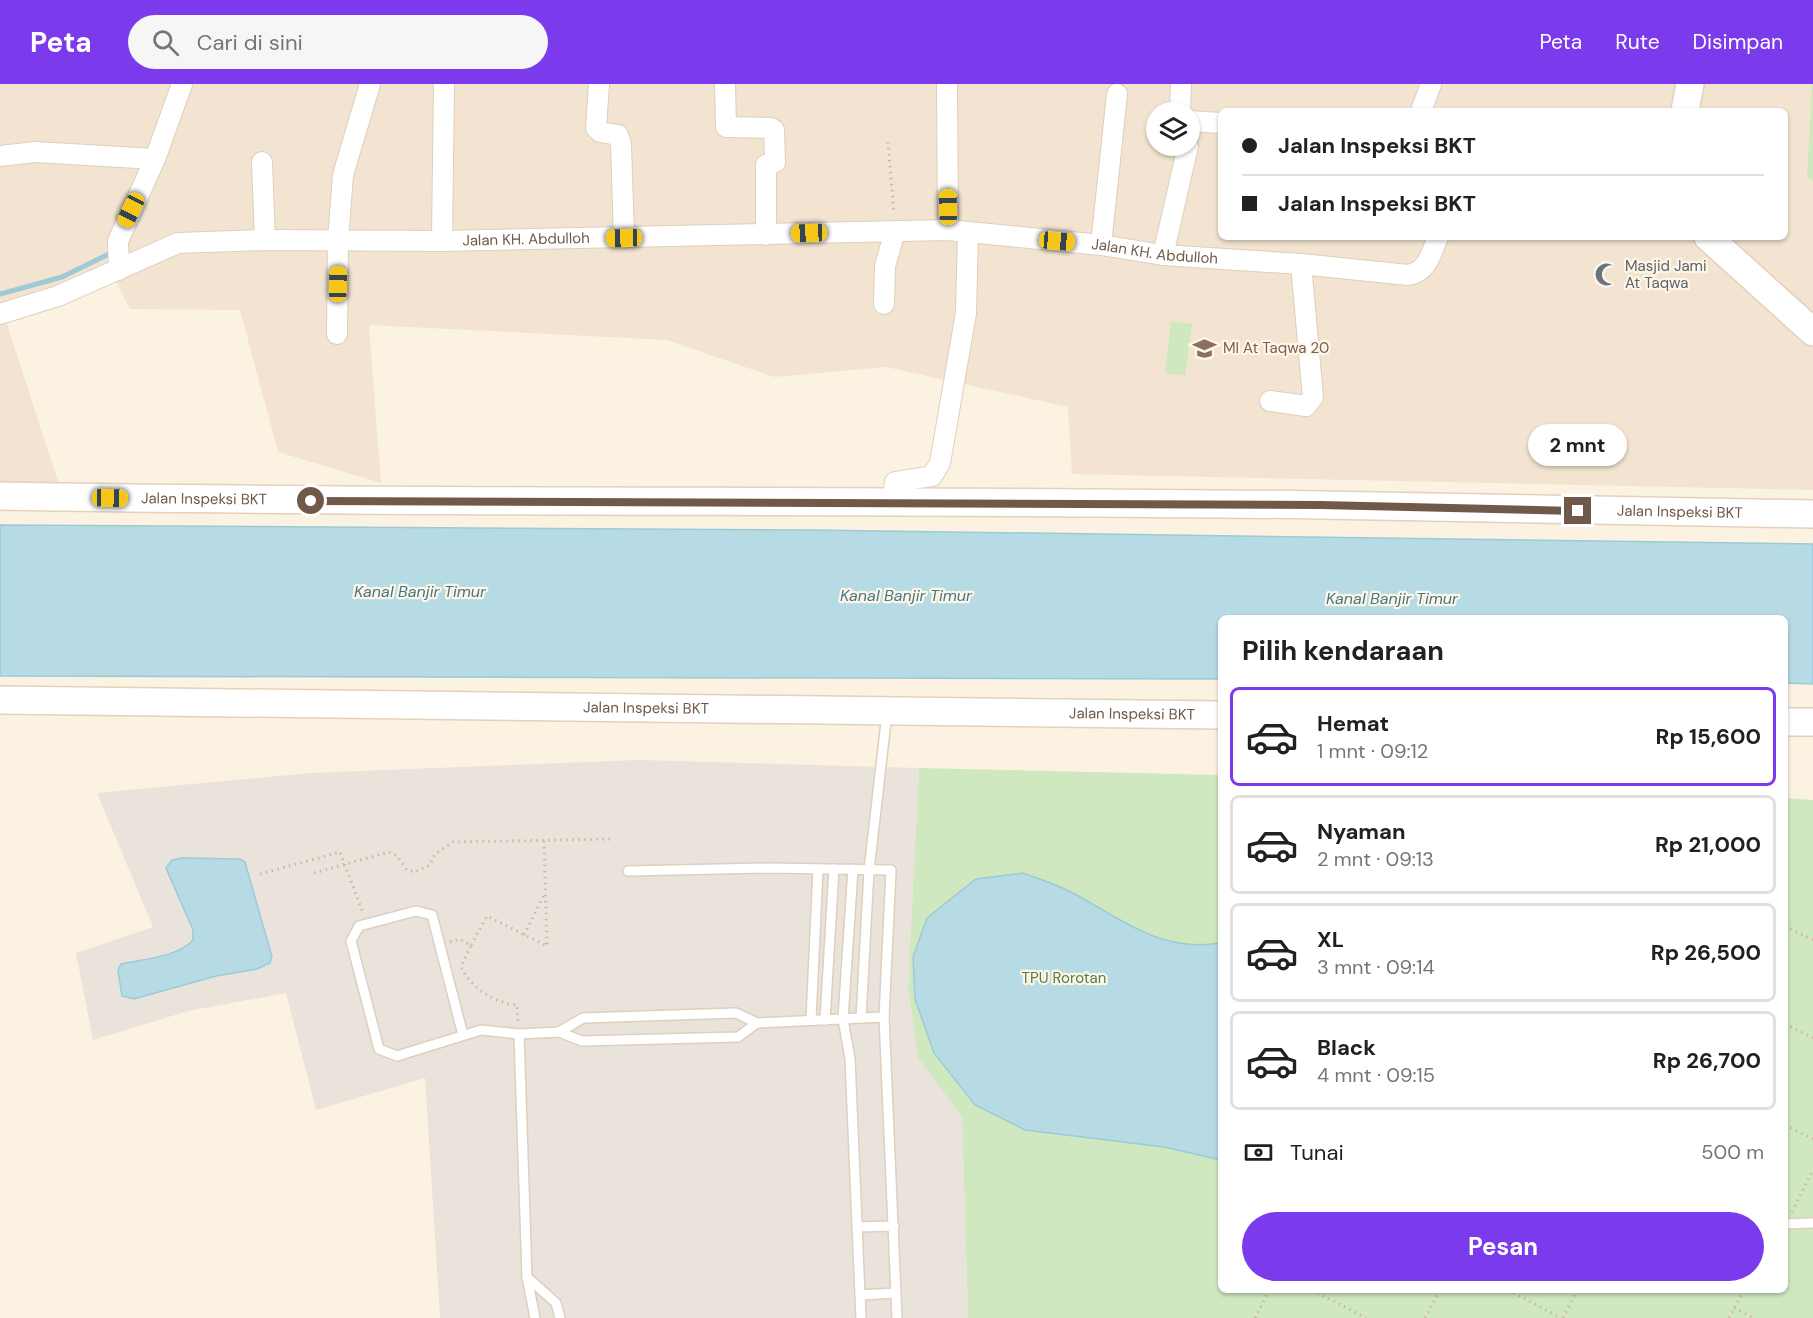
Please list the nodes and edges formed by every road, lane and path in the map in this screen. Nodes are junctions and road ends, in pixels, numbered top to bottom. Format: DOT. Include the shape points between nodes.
graph roads {
  1 [pos="182,84"];
  2 [pos="369,84"];
  3 [pos="444,84"];
  4 [pos="599,84"];
  5 [pos="725,84"];
  6 [pos="947,84"];
  7 [pos="1181,84"];
  8 [pos="1431,84"];
  9 [pos="1690,84"];
  10 [pos="1117,94"];
  11 [pos="1180,102"];
  12 [pos="1422,108"];
  13 [pos="1686,108"];
  14 [pos="1200,122"];
  15 [pos="1218,123"];
  16 [pos="888,141"];
  17 [pos="0,156"];
  18 [pos="1186,156"];
  19 [pos="155,159"];
  20 [pos="262,162"];
  21 [pos="948,230"];
  22 [pos="895,231"];
  23 [pos="968,233"];
  24 [pos="766,235"];
  25 [pos="624,238"];
  26 [pos="265,240"];
  27 [pos="338,240"];
  28 [pos="1437,240"];
  29 [pos="1711,240"];
  30 [pos="442,241"];
  31 [pos="1101,245"];
  32 [pos="119,255"];
  33 [pos="1163,255"];
  34 [pos="1301,264"];
  35 [pos="884,304"];
  36 [pos="0,314"];
  37 [pos="1813,332"];
  38 [pos="337,334"];
  39 [pos="1270,401"];
  40 [pos="0,496"];
  41 [pos="892,503"];
  42 [pos="1813,514"];
  43 [pos="0,700"];
  44 [pos="887,711"];
  45 [pos="1218,715"];
  46 [pos="1788,722"];
  47 [pos="1813,722"];
  48 [pos="612,839"];
  49 [pos="544,840"];
  50 [pos="344,864"];
  51 [pos="818,869"];
  52 [pos="834,869"];
  53 [pos="853,870"];
  54 [pos="869,870"];
  55 [pos="628,871"];
  56 [pos="314,873"];
  57 [pos="260,874"];
  58 [pos="545,891"];
  59 [pos="366,924"];
  60 [pos="1788,928"];
  61 [pos="524,935"];
  62 [pos="1813,940"];
  63 [pos="440,945"];
  64 [pos="471,945"];
  65 [pos="884,1017"];
  66 [pos="861,1018"];
  67 [pos="843,1019"];
  68 [pos="811,1020"];
  69 [pos="825,1020"];
  70 [pos="757,1023"];
  71 [pos="1788,1026"];
  72 [pos="559,1032"];
  73 [pos="519,1034"];
  74 [pos="463,1035"];
  75 [pos="1813,1038"];
  76 [pos="1788,1126"];
  77 [pos="1813,1139"];
  78 [pos="1813,1170"];
  79 [pos="1788,1220"];
  80 [pos="1813,1222"];
  81 [pos="1788,1224"];
  82 [pos="894,1226"];
  83 [pos="857,1227"];
  84 [pos="526,1277"];
  85 [pos="897,1293"];
  86 [pos="1268,1293"];
  87 [pos="1318,1293"];
  88 [pos="1438,1293"];
  89 [pos="1514,1293"];
  90 [pos="1575,1293"];
  91 [pos="1742,1293"];
  92 [pos="860,1295"];
  93 [pos="1734,1308"];
  94 [pos="535,1318"];
  95 [pos="560,1318"];
  96 [pos="861,1318"];
  97 [pos="897,1318"];
  98 [pos="1255,1318"];
  99 [pos="1366,1318"];
  100 [pos="1425,1318"];
  101 [pos="1562,1318"];
  102 [pos="1729,1318"];
  103 [pos="1754,1318"];
  1 -- 19 [label="street"];
  2 -- 27 [label="street" via="343,175"];
  3 -- 30 [label="street"];
  4 -- 25 [label="street" via="596,128 618,135 621,144"];
  5 -- 24 [label="street" via="726,127 774,130 775,162 766,165"];
  6 -- 21 [label="street"];
  7 -- 11 [label="street"];
  8 -- 12 [label="street"];
  9 -- 13 [label="street"];
  10 -- 31 [label="street"];
  14 -- 15 [label="street"];
  16 -- 22 [label="path"];
  17 -- 19 [label="street" via="35,152"];
  18 -- 33 [label="street"];
  19 -- 32 [label="street"];
  20 -- 26 [label="street"];
  21 -- 22 [label="street, Jalan KH. Abdulloh"];
  21 -- 23 [label="street, Jalan KH. Abdulloh"];
  22 -- 24 [label="street, Jalan KH. Abdulloh"];
  22 -- 35 [label="street" via="885,266"];
  23 -- 31 [label="street, Jalan KH. Abdulloh"];
  23 -- 41 [label="street" via="966,313 940,463 932,476 896,482"];
  24 -- 25 [label="street, Jalan KH. Abdulloh"];
  25 -- 30 [label="street, Jalan KH. Abdulloh"];
  26 -- 27 [label="street, Jalan KH. Abdulloh"];
  26 -- 32 [label="street, Jalan KH. Abdulloh" via="178,243"];
  27 -- 30 [label="street, Jalan KH. Abdulloh"];
  27 -- 38 [label="street"];
  28 -- 34 [label="street, Jalan KH. Abdulloh" via="1425,266 1413,275"];
  29 -- 37 [label="street"];
  31 -- 33 [label="street, Jalan KH. Abdulloh"];
  32 -- 36 [label="street, Jalan KH. Abdulloh" via="58,296"];
  33 -- 34 [label="street, Jalan KH. Abdulloh"];
  34 -- 39 [label="street" via="1313,397 1306,406"];
  40 -- 41 [label="street, Jalan Inspeksi BKT" via="241,501"];
  41 -- 42 [label="street, Jalan Inspeksi BKT"];
  43 -- 44 [label="street, Jalan Inspeksi BKT"];
  44 -- 45 [label="street, Jalan Inspeksi BKT"];
  44 -- 54 [label="lane"];
  46 -- 47 [label="street"];
  48 -- 49 [label="path"];
  49 -- 50 [label="path" via="453,842 435,854 430,865 415,872 407,870 389,852"];
  49 -- 58 [label="path"];
  50 -- 56 [label="path"];
  50 -- 57 [label="path" via="340,852"];
  50 -- 59 [label="path"];
  51 -- 52 [label="lane"];
  51 -- 55 [label="lane"];
  51 -- 68 [label="lane"];
  52 -- 53 [label="lane"];
  52 -- 69 [label="lane"];
  53 -- 54 [label="lane"];
  53 -- 67 [label="lane"];
  54 -- 65 [label="lane" via="891,870"];
  54 -- 66 [label="lane"];
  58 -- 61 [label="path"];
  58 -- 61 [label="path" via="547,946"];
  59 -- 63 [label="lane" via="416,911 432,915"];
  59 -- 74 [label="lane" via="358,926 351,941 379,1049 397,1056"];
  60 -- 62 [label="path"];
  61 -- 64 [label="path" via="487,916"];
  63 -- 64 [label="path" via="459,939"];
  63 -- 74 [label="lane"];
  64 -- 73 [label="path" via="461,967 466,978 476,989 508,1005 517,1005"];
  65 -- 66 [label="lane"];
  65 -- 82 [label="lane"];
  66 -- 67 [label="lane"];
  67 -- 69 [label="lane"];
  67 -- 83 [label="lane" via="850,1059"];
  68 -- 69 [label="lane"];
  68 -- 70 [label="lane"];
  70 -- 72 [label="lane" via="736,1013 583,1018"];
  70 -- 72 [label="lane" via="738,1037 582,1041"];
  71 -- 75 [label="path"];
  72 -- 73 [label="lane"];
  73 -- 74 [label="lane" via="481,1030"];
  73 -- 84 [label="lane"];
  76 -- 77 [label="path"];
  78 -- 79 [label="path"];
  80 -- 81 [label="lane"];
  82 -- 83 [label="lane"];
  82 -- 85 [label="lane"];
  83 -- 92 [label="lane"];
  84 -- 94 [label="lane"];
  84 -- 95 [label="lane" via="556,1303"];
  85 -- 92 [label="lane"];
  85 -- 97 [label="lane"];
  86 -- 98 [label="path"];
  87 -- 99 [label="path"];
  88 -- 100 [label="path"];
  89 -- 101 [label="path"];
  90 -- 101 [label="path"];
  91 -- 93 [label="path"];
  92 -- 96 [label="lane"];
  93 -- 102 [label="path"];
  93 -- 103 [label="path"];
}
